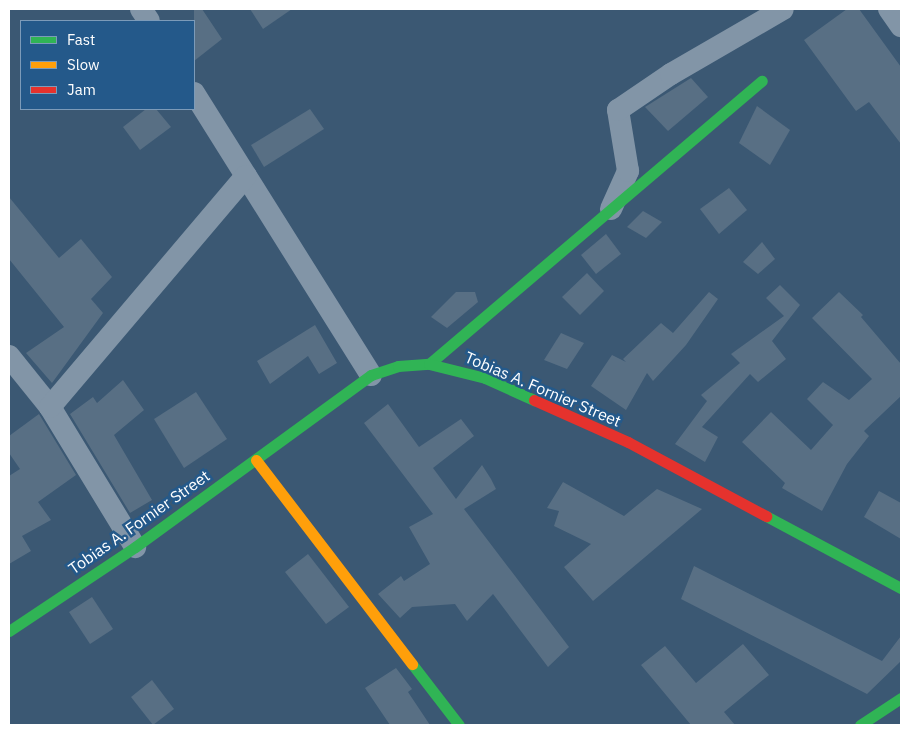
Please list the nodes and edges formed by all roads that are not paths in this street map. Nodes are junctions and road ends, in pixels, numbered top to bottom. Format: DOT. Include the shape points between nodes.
graph roads {
  1 [pos="141,9"];
  2 [pos="783,9"];
  3 [pos="889,9"];
  4 [pos="148,20"];
  5 [pos="901,26"];
  6 [pos="762,81"];
  7 [pos="195,95"];
  8 [pos="246,176"];
  9 [pos="610,210"];
  10 [pos="9,356"];
  11 [pos="429,364"];
  12 [pos="371,375"];
  13 [pos="50,407"];
  14 [pos="256,460"];
  15 [pos="135,547"];
  16 [pos="901,588"];
  17 [pos="9,630"];
  18 [pos="901,698"];
  19 [pos="458,725"];
  20 [pos="860,725"];
  1 -- 4 [label="street"];
  2 -- 9 [label="street" via="671,74 618,110 628,171"];
  3 -- 5 [label="street"];
  6 -- 9 [label="main road"];
  7 -- 8 [label="street"];
  8 -- 12 [label="street"];
  8 -- 13 [label="street"];
  9 -- 11 [label="main road"];
  10 -- 13 [label="street"];
  11 -- 12 [label="main road, Tobias A. Fornier Street" via="398,366"];
  11 -- 16 [label="main road, Tobias A. Fornier Street" via="485,378 628,442"];
  12 -- 14 [label="main road, Tobias A. Fornier Street"];
  13 -- 15 [label="street"];
  14 -- 15 [label="main road, Tobias A. Fornier Street"];
  14 -- 19 [label="main road"];
  15 -- 17 [label="main road, Tobias A. Fornier Street"];
  18 -- 20 [label="main road"];
}
